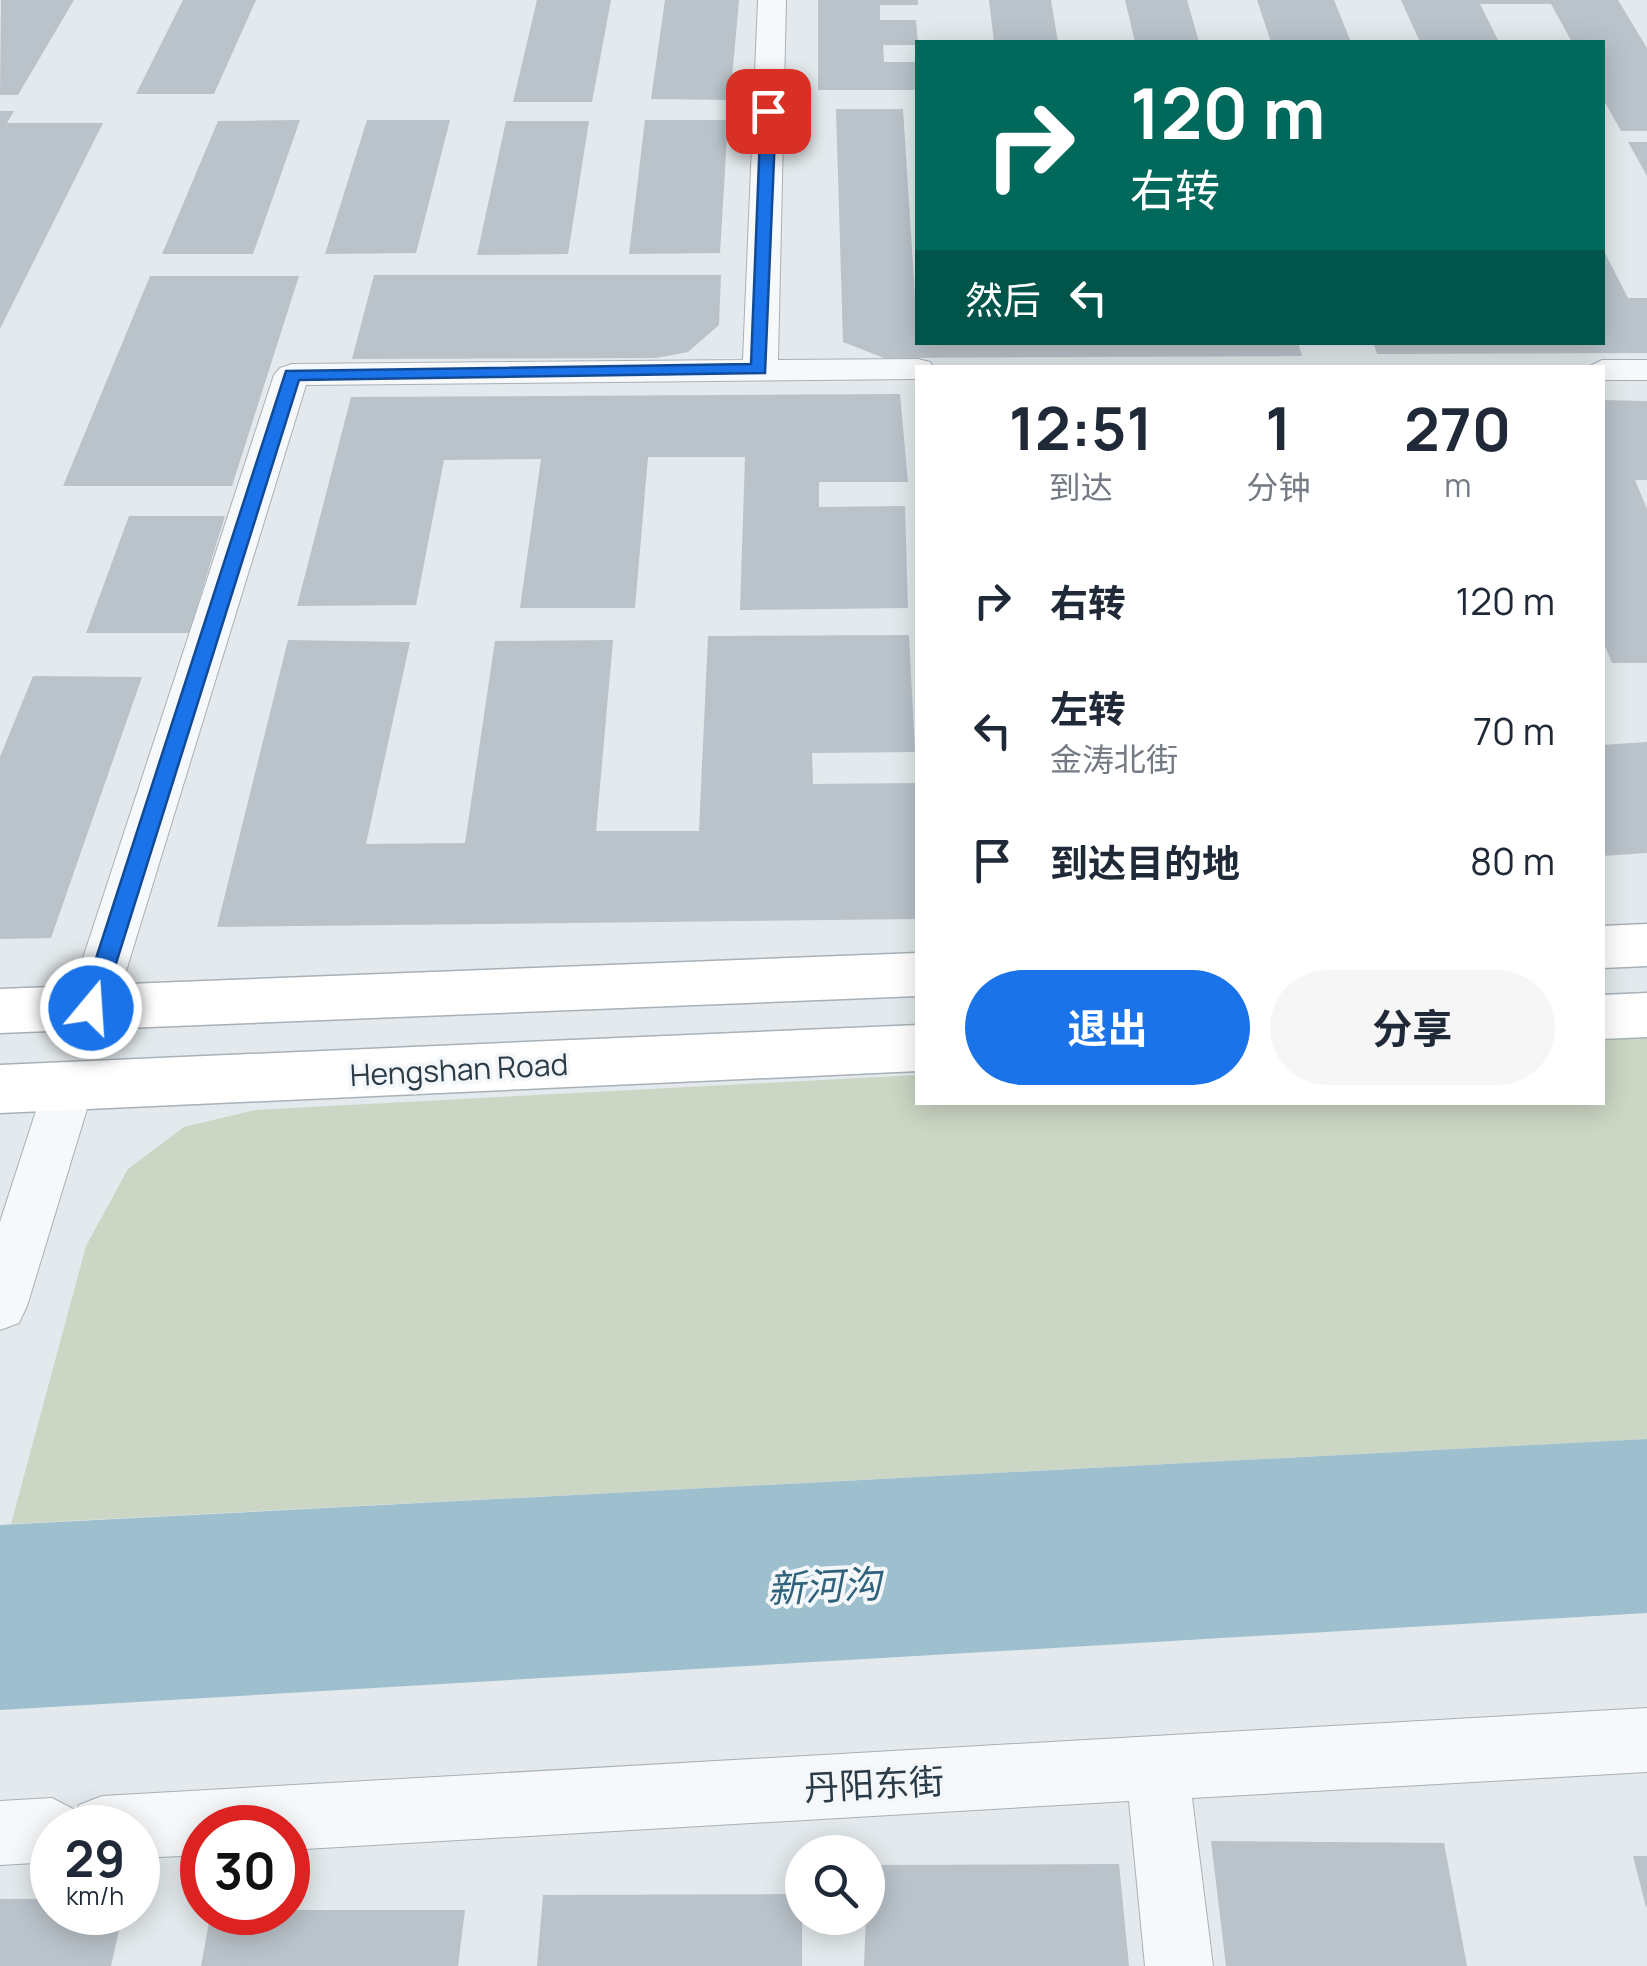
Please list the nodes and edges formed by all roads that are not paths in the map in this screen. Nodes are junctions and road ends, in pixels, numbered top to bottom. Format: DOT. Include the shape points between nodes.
graph roads {
  1 [pos="772,0"];
  2 [pos="760,369"];
  3 [pos="915,369"];
  4 [pos="1605,370"];
  5 [pos="1647,370"];
  6 [pos="1647,945"];
  7 [pos="1605,947"];
  8 [pos="915,974"];
  9 [pos="91,1008"];
  10 [pos="0,1011"];
  11 [pos="1647,1015"];
  12 [pos="1605,1017"];
  13 [pos="915,1048"];
  14 [pos="69,1086"];
  15 [pos="0,1089"];
  16 [pos="0,1306"];
  17 [pos="1647,1740"];
  18 [pos="1157,1768"];
  19 [pos="160,1825"];
  20 [pos="30,1831"];
  21 [pos="0,1833"];
  22 [pos="1180,1966"];
  1 -- 2 [label="street"];
  2 -- 3 [label="street"];
  2 -- 9 [label="street" via="292,375"];
  4 -- 5 [label="street"];
  6 -- 7 [label="street"];
  8 -- 9 [label="street"];
  9 -- 10 [label="street"];
  11 -- 12 [label="street"];
  13 -- 14 [label="street, Hengshan Road"];
  14 -- 15 [label="street, Hengshan Road"];
  14 -- 16 [label="street"];
  17 -- 18 [label="street, 丹阳东街"];
  18 -- 19 [label="street, 丹阳东街"];
  18 -- 22 [label="street"];
  20 -- 21 [label="street"];
}
